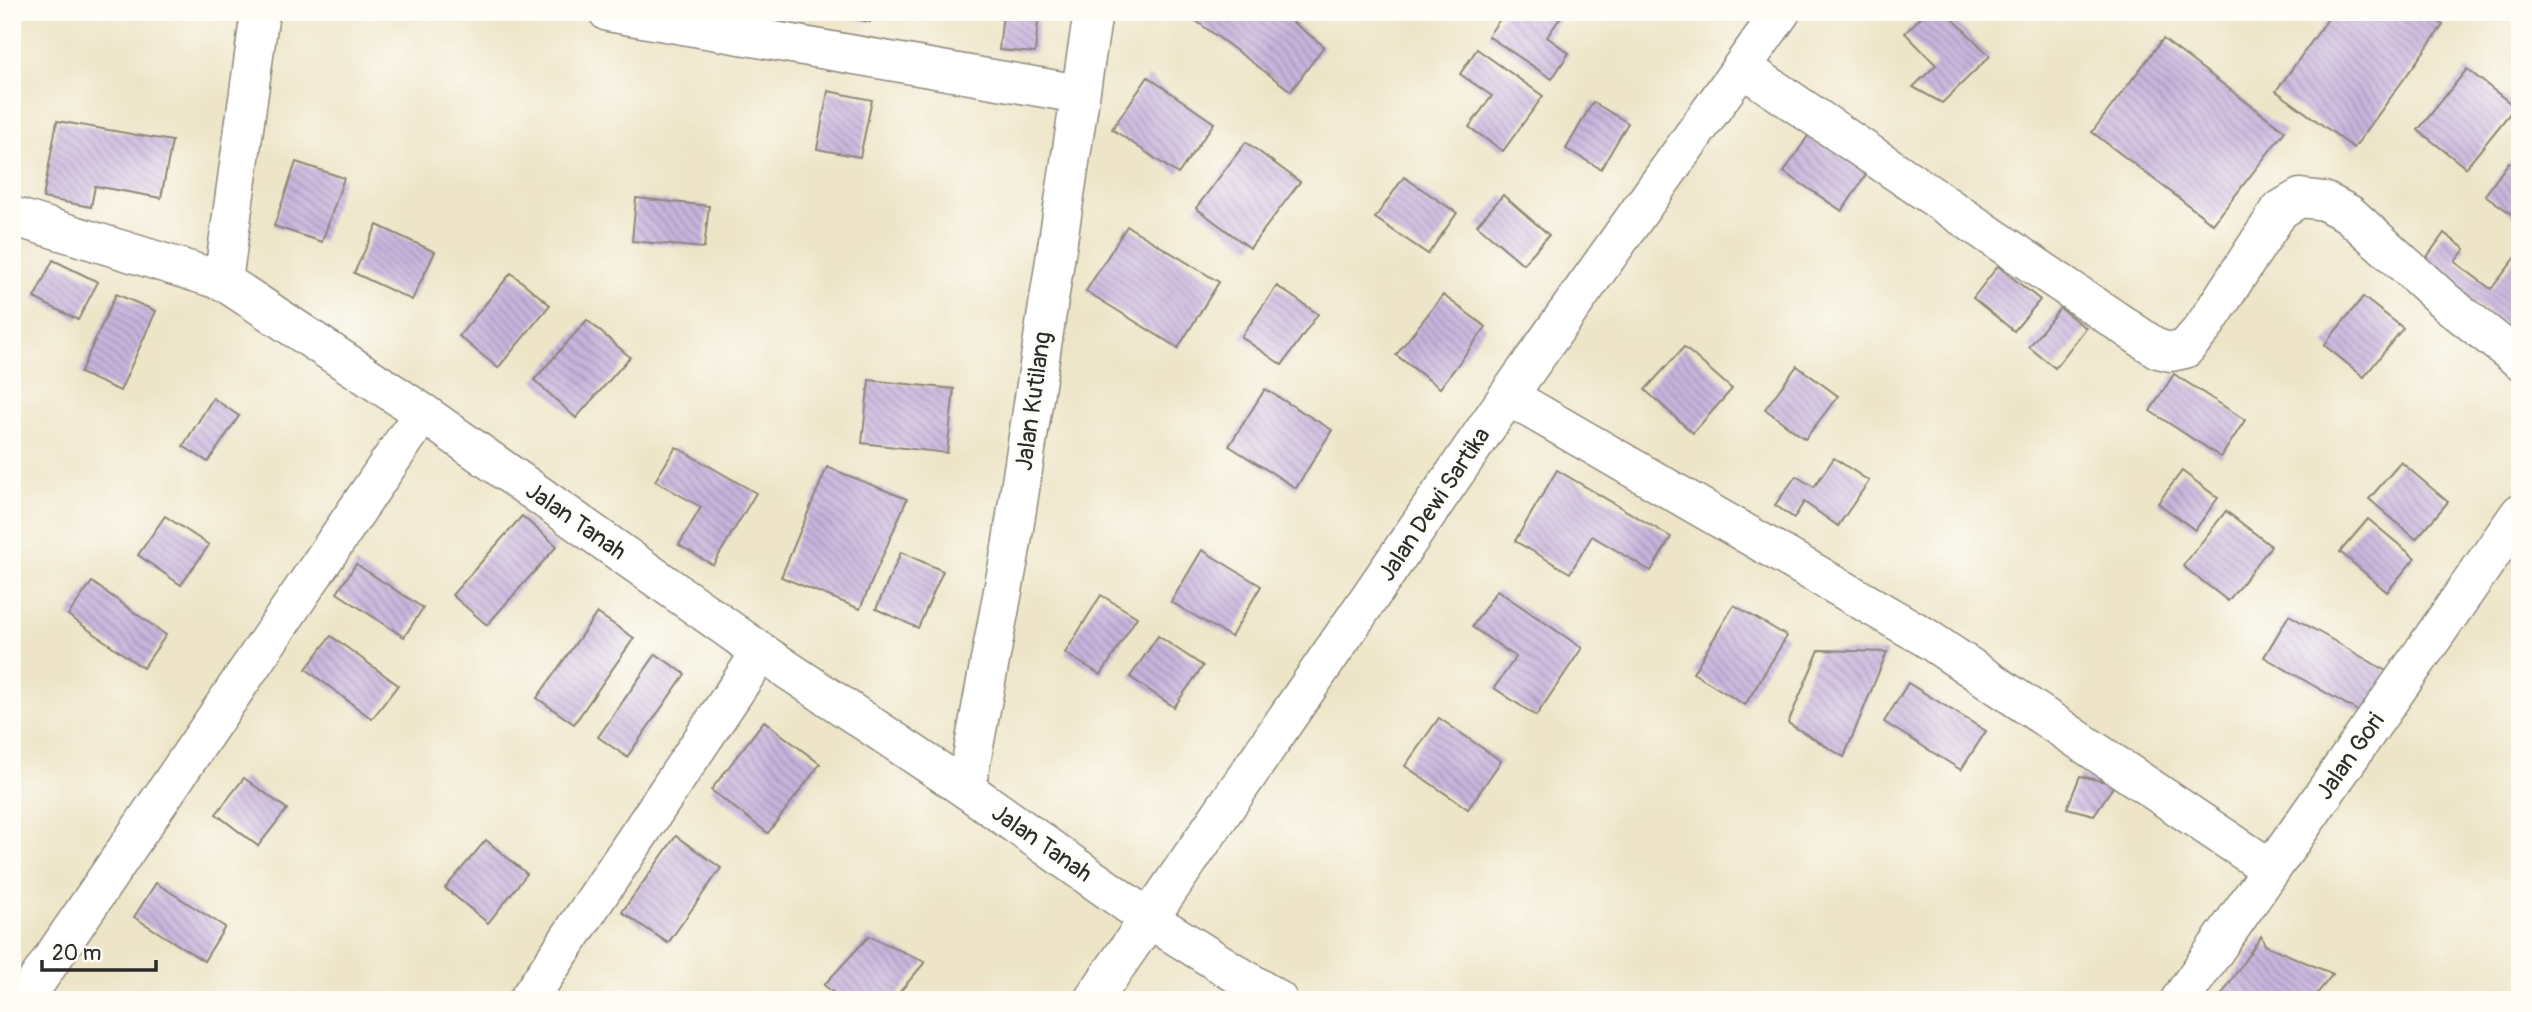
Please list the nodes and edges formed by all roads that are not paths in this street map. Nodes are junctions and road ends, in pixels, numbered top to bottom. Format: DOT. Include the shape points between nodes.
graph roads {
  1 [pos="260,12"];
  2 [pos="608,12"];
  3 [pos="1093,12"];
  4 [pos="1781,12"];
  5 [pos="1743,68"];
  6 [pos="1079,94"];
  7 [pos="12,216"];
  8 [pos="223,281"];
  9 [pos="2520,360"];
  10 [pos="1508,396"];
  11 [pos="423,413"];
  12 [pos="2520,513"];
  13 [pos="761,652"];
  14 [pos="965,789"];
  15 [pos="2271,869"];
  16 [pos="1149,919"];
  17 [pos="24,1000"];
  18 [pos="528,1000"];
  19 [pos="1093,1000"];
  20 [pos="1278,1000"];
  21 [pos="2180,1000"];
  1 -- 8 [label="street"];
  2 -- 6 [label="street"];
  3 -- 6 [label="street, Jalan Kutilang"];
  4 -- 5 [label="street, Jalan Dewi Sartika"];
  5 -- 9 [label="street" via="2158,349 2185,349 2280,210 2300,198 2324,201 2349,214 2447,303"];
  5 -- 10 [label="street, Jalan Dewi Sartika"];
  6 -- 14 [label="street, Jalan Kutilang" via="1012,548"];
  7 -- 8 [label="street, Jalan Tanah"];
  8 -- 11 [label="street, Jalan Tanah"];
  10 -- 15 [label="street" via="1925,637"];
  10 -- 16 [label="street, Jalan Dewi Sartika"];
  11 -- 13 [label="street, Jalan Tanah"];
  11 -- 17 [label="street"];
  12 -- 15 [label="street, Jalan Gori"];
  13 -- 14 [label="street, Jalan Tanah"];
  13 -- 18 [label="street"];
  14 -- 16 [label="street, Jalan Tanah"];
  15 -- 21 [label="street, Jalan Gori"];
  16 -- 19 [label="street, Jalan Dewi Sartika"];
  16 -- 20 [label="street"];
}
